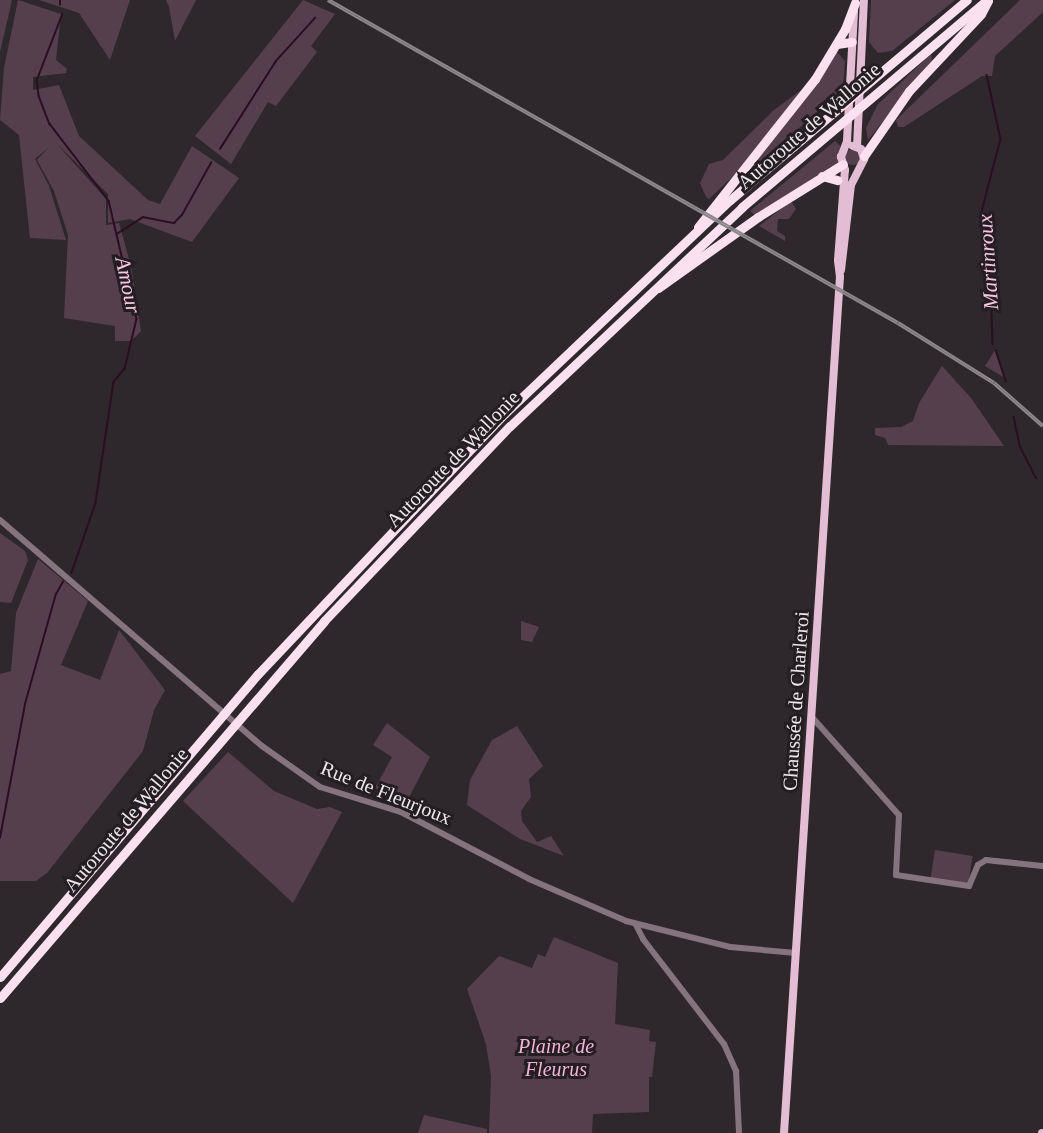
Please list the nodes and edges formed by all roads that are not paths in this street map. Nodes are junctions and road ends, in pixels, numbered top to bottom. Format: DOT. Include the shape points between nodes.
graph roads {
  1 [pos="967,0"];
  2 [pos="988,0"];
  3 [pos="858,1"];
  4 [pos="852,42"];
  5 [pos="837,44"];
  6 [pos="861,52"];
  7 [pos="858,147"];
  8 [pos="846,148"];
  9 [pos="864,156"];
  10 [pos="843,164"];
  11 [pos="858,168"];
  12 [pos="822,176"];
  13 [pos="837,180"];
  14 [pos="727,198"];
  15 [pos="842,219"];
  16 [pos="843,239"];
  17 [pos="648,293"];
  18 [pos="0,520"];
  19 [pos="810,715"];
  20 [pos="1043,866"];
  21 [pos="636,925"];
  22 [pos="795,953"];
  23 [pos="0,976"];
  24 [pos="0,998"];
  25 [pos="739,1133"];
  26 [pos="784,1133"];
  1 -- 14 [label="highway, Autoroute de Wallonie"];
  2 -- 9 [label="highway" via="981,14 909,91"];
  2 -- 17 [label="highway, Autoroute de Wallonie" via="828,132"];
  3 -- 4 [label="main road"];
  3 -- 5 [label="highway"];
  3 -- 6 [label="main road"];
  4 -- 5 [label="highway"];
  4 -- 6 [label="main road"];
  4 -- 8 [label="main road"];
  5 -- 14 [label="highway"];
  6 -- 7 [label="main road"];
  7 -- 8 [label="main road"];
  7 -- 9 [label="main road"];
  8 -- 10 [label="main road" via="841,157"];
  9 -- 11 [label="main road"];
  10 -- 11 [label="main road"];
  10 -- 12 [label="highway"];
  10 -- 15 [label="main road"];
  11 -- 16 [label="main road" via="851,185"];
  12 -- 13 [label="highway"];
  12 -- 17 [label="highway" via="718,244 667,284"];
  13 -- 15 [label="main road" via="841,186"];
  14 -- 23 [label="highway, Autoroute de Wallonie" via="703,216 696,231 501,417 363,559 157,790"];
  15 -- 16 [label="main road"];
  16 -- 19 [label="main road, Chaussée de Charleroi"];
  17 -- 24 [label="highway, Autoroute de Wallonie" via="494,442 324,621"];
  18 -- 21 [label="street, Rue de Fleurjoux" via="256,741 320,787 401,812 529,879"];
  19 -- 20 [label="street" via="899,815 896,875 969,886 978,865 986,860"];
  19 -- 22 [label="main road, Chaussée de Charleroi"];
  21 -- 22 [label="street, Rue de Fleurjoux" via="730,947"];
  21 -- 25 [label="street" via="724,1044 739,1091"];
  22 -- 26 [label="main road, Chaussée de Charleroi"];
}
